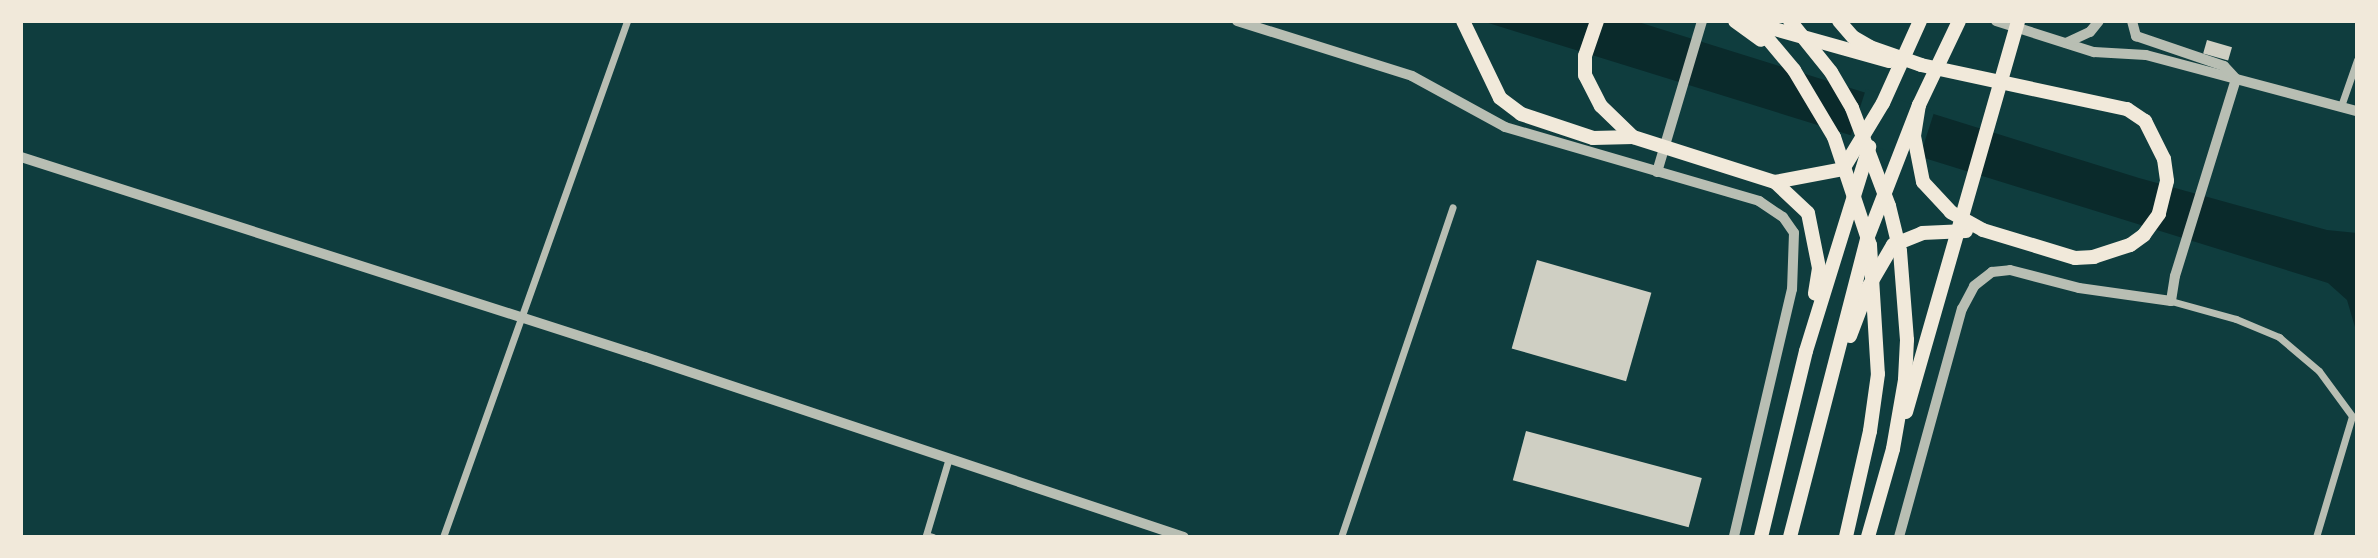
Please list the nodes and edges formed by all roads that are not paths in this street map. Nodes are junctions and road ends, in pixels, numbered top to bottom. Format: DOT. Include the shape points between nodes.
graph roads {
  1 [pos="627,21"];
  2 [pos="1237,21"];
  3 [pos="1463,21"];
  4 [pos="1597,21"];
  5 [pos="1702,21"];
  6 [pos="1735,21"];
  7 [pos="1746,21"];
  8 [pos="1753,21"];
  9 [pos="1790,21"];
  10 [pos="1839,21"];
  11 [pos="1920,21"];
  12 [pos="1959,21"];
  13 [pos="1996,21"];
  14 [pos="2018,21"];
  15 [pos="2099,21"];
  16 [pos="2133,21"];
  17 [pos="2066,43"];
  18 [pos="1779,53"];
  19 [pos="2357,60"];
  20 [pos="1921,65"];
  21 [pos="2236,79"];
  22 [pos="1883,103"];
  23 [pos="1919,105"];
  24 [pos="2341,106"];
  25 [pos="2357,111"];
  26 [pos="1633,137"];
  27 [pos="21,157"];
  28 [pos="1657,172"];
  29 [pos="1775,182"];
  30 [pos="1453,207"];
  31 [pos="1983,230"];
  32 [pos="2171,302"];
  33 [pos="520,316"];
  34 [pos="1806,351"];
  35 [pos="2354,415"];
  36 [pos="1892,450"];
  37 [pos="949,458"];
  38 [pos="1804,484"];
  39 [pos="443,537"];
  40 [pos="933,537"];
  41 [pos="1184,537"];
  42 [pos="1341,537"];
  43 [pos="1734,537"];
  44 [pos="1761,537"];
  45 [pos="1790,537"];
  46 [pos="1846,537"];
  47 [pos="1868,537"];
  48 [pos="1899,537"];
  49 [pos="2316,537"];
  1 -- 33 [label="street"];
  2 -- 28 [label="street" via="1412,76 1506,127"];
  3 -- 26 [label="highway" via="1500,98 1521,114 1593,138"];
  4 -- 26 [label="highway" via="1585,56 1585,75 1601,106"];
  5 -- 28 [label="street"];
  6 -- 18 [label="highway"];
  7 -- 20 [label="highway" via="1863,57"];
  8 -- 18 [label="highway"];
  9 -- 36 [label="highway" via="1831,72 1852,108 1897,240 1907,340"];
  10 -- 20 [label="highway" via="1870,47"];
  11 -- 22 [label="highway"];
  12 -- 23 [label="highway"];
  13 -- 17 [label="street"];
  14 -- 36 [label="highway" via="1919,377"];
  15 -- 17 [label="street" via="2090,32"];
  16 -- 21 [label="street" via="2136,36 2224,66"];
  17 -- 21 [label="street" via="2094,52 2146,55"];
  18 -- 46 [label="highway" via="1834,137 1870,245 1878,374"];
  19 -- 24 [label="street"];
  20 -- 31 [label="highway" via="2127,109 2151,129 2164,159 2167,181 2159,214 2144,236 2112,252 2075,258"];
  21 -- 24 [label="street"];
  21 -- 32 [label="street"];
  22 -- 29 [label="highway" via="1843,169"];
  22 -- 34 [label="highway"];
  23 -- 31 [label="highway" via="1914,136 1923,182 1951,212"];
  23 -- 38 [label="highway" via="1867,239"];
  24 -- 25 [label="street"];
  26 -- 29 [label="highway"];
  27 -- 33 [label="street"];
  28 -- 43 [label="street" via="1759,201 1783,217 1794,233 1792,289"];
  29 -- 34 [label="highway" via="1808,213 1815,235 1819,268"];
  30 -- 42 [label="street"];
  31 -- 38 [label="highway" via="1922,233 1893,245 1869,286"];
  32 -- 35 [label="street" via="2236,319 2279,337 2319,371"];
  32 -- 48 [label="street" via="2079,288 2010,270 1992,272 1974,286 1962,309"];
  33 -- 37 [label="street"];
  33 -- 39 [label="street"];
  34 -- 44 [label="highway"];
  35 -- 49 [label="street"];
  36 -- 47 [label="highway"];
  37 -- 40 [label="street" via="926,535"];
  37 -- 41 [label="street"];
  38 -- 45 [label="highway"];
}
